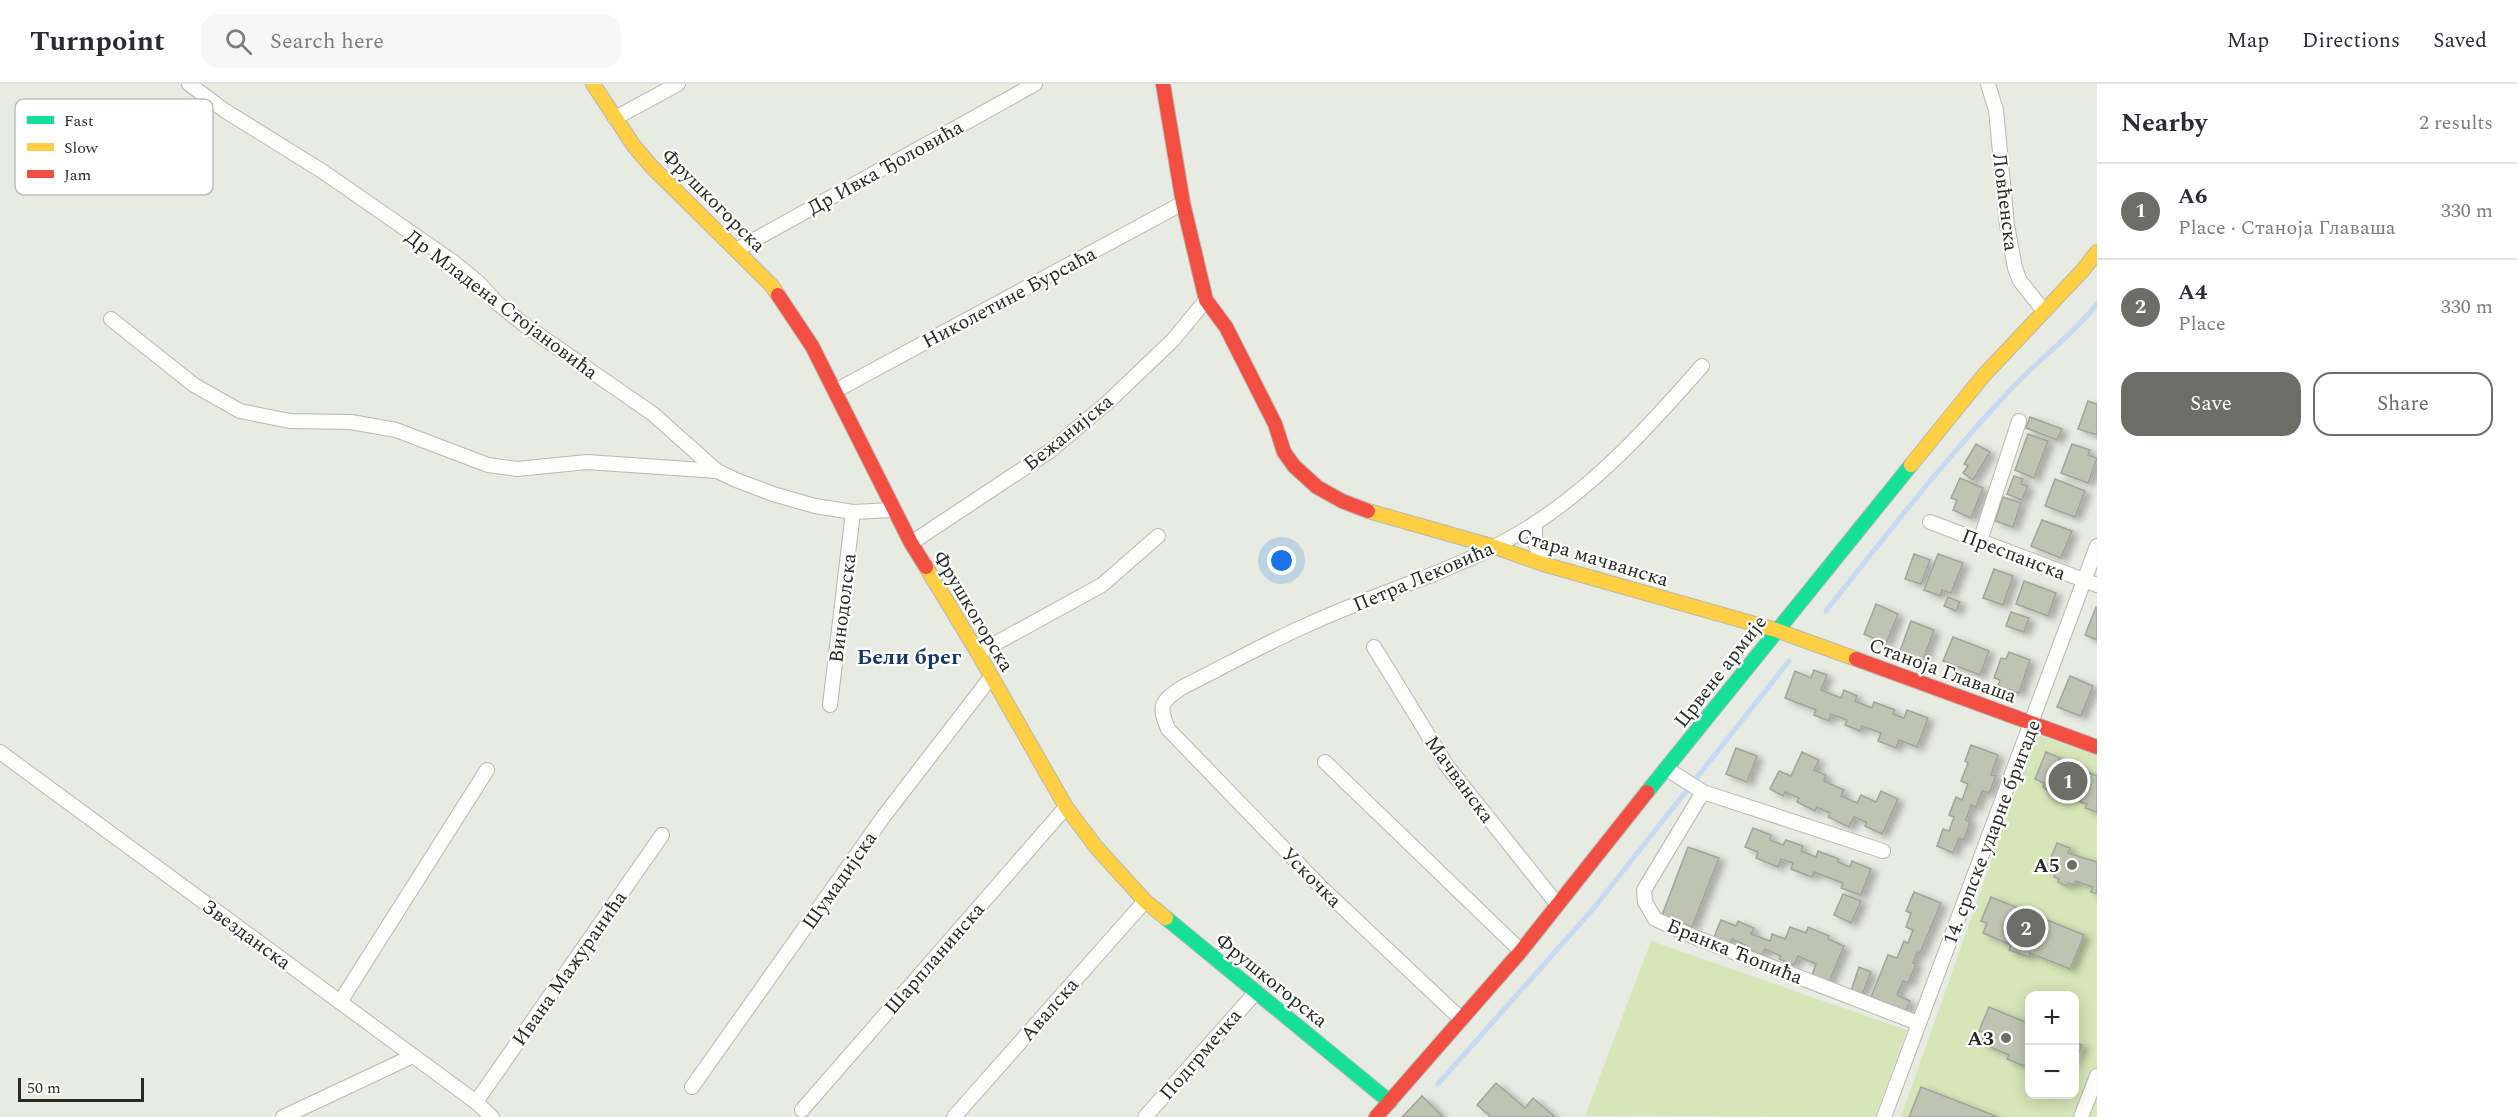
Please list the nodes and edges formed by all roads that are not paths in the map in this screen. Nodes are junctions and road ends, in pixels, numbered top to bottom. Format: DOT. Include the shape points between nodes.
graph roads {
  1 [pos="189,84"];
  2 [pos="593,84"];
  3 [pos="678,84"];
  4 [pos="1035,84"];
  5 [pos="1163,84"];
  6 [pos="1988,84"];
  7 [pos="209,99"];
  8 [pos="213,102"];
  9 [pos="615,118"];
  10 [pos="1183,203"];
  11 [pos="736,250"];
  12 [pos="2097,252"];
  13 [pos="1206,300"];
  14 [pos="2044,311"];
  15 [pos="111,319"];
  16 [pos="1702,366"];
  17 [pos="835,391"];
  18 [pos="2019,422"];
  19 [pos="717,471"];
  20 [pos="893,510"];
  21 [pos="853,512"];
  22 [pos="1930,522"];
  23 [pos="1535,523"];
  24 [pos="1158,536"];
  25 [pos="1980,542"];
  26 [pos="911,543"];
  27 [pos="2097,546"];
  28 [pos="1496,547"];
  29 [pos="1543,564"];
  30 [pos="2091,583"];
  31 [pos="1776,630"];
  32 [pos="1374,647"];
  33 [pos="978,653"];
  34 [pos="992,677"];
  35 [pos="830,705"];
  36 [pos="2032,723"];
  37 [pos="1168,729"];
  38 [pos="2097,747"];
  39 [pos="0,753"];
  40 [pos="1324,762"];
  41 [pos="1667,769"];
  42 [pos="487,770"];
  43 [pos="1703,792"];
  44 [pos="1066,807"];
  45 [pos="662,835"];
  46 [pos="1883,851"];
  47 [pos="1145,901"];
  48 [pos="1557,904"];
  49 [pos="1521,951"];
  50 [pos="1256,992"];
  51 [pos="340,1002"];
  52 [pos="1461,1019"];
  53 [pos="1918,1023"];
  54 [pos="413,1056"];
  55 [pos="2097,1076"];
  56 [pos="692,1087"];
  57 [pos="476,1102"];
  58 [pos="1390,1102"];
  59 [pos="802,1110"];
  60 [pos="283,1117"];
  61 [pos="492,1117"];
  62 [pos="954,1117"];
  63 [pos="1145,1117"];
  64 [pos="1376,1117"];
  65 [pos="1884,1117"];
  66 [pos="2081,1117"];
  1 -- 7 [label="street, Др Младена Стојановића"];
  2 -- 9 [label="street, Фрушкогорска"];
  3 -- 9 [label="street"];
  4 -- 11 [label="street, Др Ивка Ђоловића"];
  5 -- 10 [label="street"];
  6 -- 14 [label="street, Ловћенска" via="1996,110 2015,268 2020,281"];
  8 -- 19 [label="street, Др Младена Стојановића" via="452,261 525,326 653,414"];
  9 -- 11 [label="street, Фрушкогорска" via="651,166"];
  10 -- 13 [label="street"];
  10 -- 17 [label="street, Николетине Бурсаћа"];
  11 -- 17 [label="street, Фрушкогорска" via="772,286 794,316"];
  12 -- 14 [label="street, Црвене армије"];
  13 -- 26 [label="street, Бежанијска" via="1173,340 1050,451"];
  13 -- 28 [label="street, Стара мачванска" via="1226,327 1259,390 1284,452 1317,487 1342,501 1399,521"];
  14 -- 31 [label="street, Црвене армије" via="1984,375"];
  15 -- 19 [label="street" via="194,385 240,411 290,421 351,422 396,430 488,465 517,469 587,462"];
  16 -- 23 [label="street, Петра Лековића" via="1627,449"];
  17 -- 20 [label="street, Фрушкогорска"];
  18 -- 25 [label="street"];
  19 -- 21 [label="street, Др Младена Стојановића" via="773,494"];
  20 -- 21 [label="street, Др Младена Стојановића"];
  20 -- 26 [label="street, Фрушкогорска"];
  21 -- 35 [label="street, Винодолска"];
  22 -- 25 [label="street, Преспанска"];
  23 -- 28 [label="street, Петра Лековића"];
  23 -- 29 [label="street" via="1535,542"];
  24 -- 33 [label="street" via="1102,585"];
  25 -- 30 [label="street, Преспанска"];
  26 -- 33 [label="street, Фрушкогорска"];
  27 -- 30 [label="street, 14. српске ударне бригаде"];
  28 -- 29 [label="street, Стара мачванска"];
  28 -- 37 [label="street, Петра Лековића" via="1306,625 1181,688 1161,707"];
  29 -- 31 [label="street, Стара мачванска"];
  30 -- 36 [label="street, 14. српске ударне бригаде"];
  31 -- 36 [label="street, Станоја Главаша"];
  31 -- 41 [label="street, Црвене армије"];
  32 -- 48 [label="street, Мачванска" via="1448,766"];
  33 -- 34 [label="street, Фрушкогорска"];
  34 -- 44 [label="street, Фрушкогорска"];
  34 -- 56 [label="street, Шумадијска" via="884,816"];
  36 -- 38 [label="street, Станоја Главаша"];
  36 -- 53 [label="street, 14. српске ударне бригаде"];
  37 -- 52 [label="street, Ускочка" via="1321,887"];
  39 -- 51 [label="street, Звезданска"];
  40 -- 49 [label="street"];
  41 -- 43 [label="street"];
  41 -- 48 [label="street, Црвене армије"];
  42 -- 51 [label="street"];
  43 -- 46 [label="street"];
  43 -- 53 [label="street, Бранка Ћопића" via="1644,890 1645,902 1655,919"];
  44 -- 47 [label="street, Фрушкогорска"];
  44 -- 59 [label="street, Шарпланинска"];
  45 -- 57 [label="street, Ивана Мажуранића"];
  47 -- 50 [label="street, Фрушкогорска"];
  47 -- 62 [label="street, Авалска"];
  48 -- 49 [label="street, Црвене армије"];
  49 -- 52 [label="street, Црвене армије"];
  50 -- 58 [label="street, Фрушкогорска"];
  50 -- 63 [label="street, Подгрмечка"];
  51 -- 54 [label="street, Звезданска"];
  52 -- 58 [label="street, Црвене армије"];
  53 -- 65 [label="street, 14. српске ударне бригаде"];
  54 -- 57 [label="street, Звезданска"];
  54 -- 60 [label="street"];
  55 -- 66 [label="street"];
  57 -- 61 [label="street, Звезданска"];
  58 -- 64 [label="street, Црвене армије"];
}
